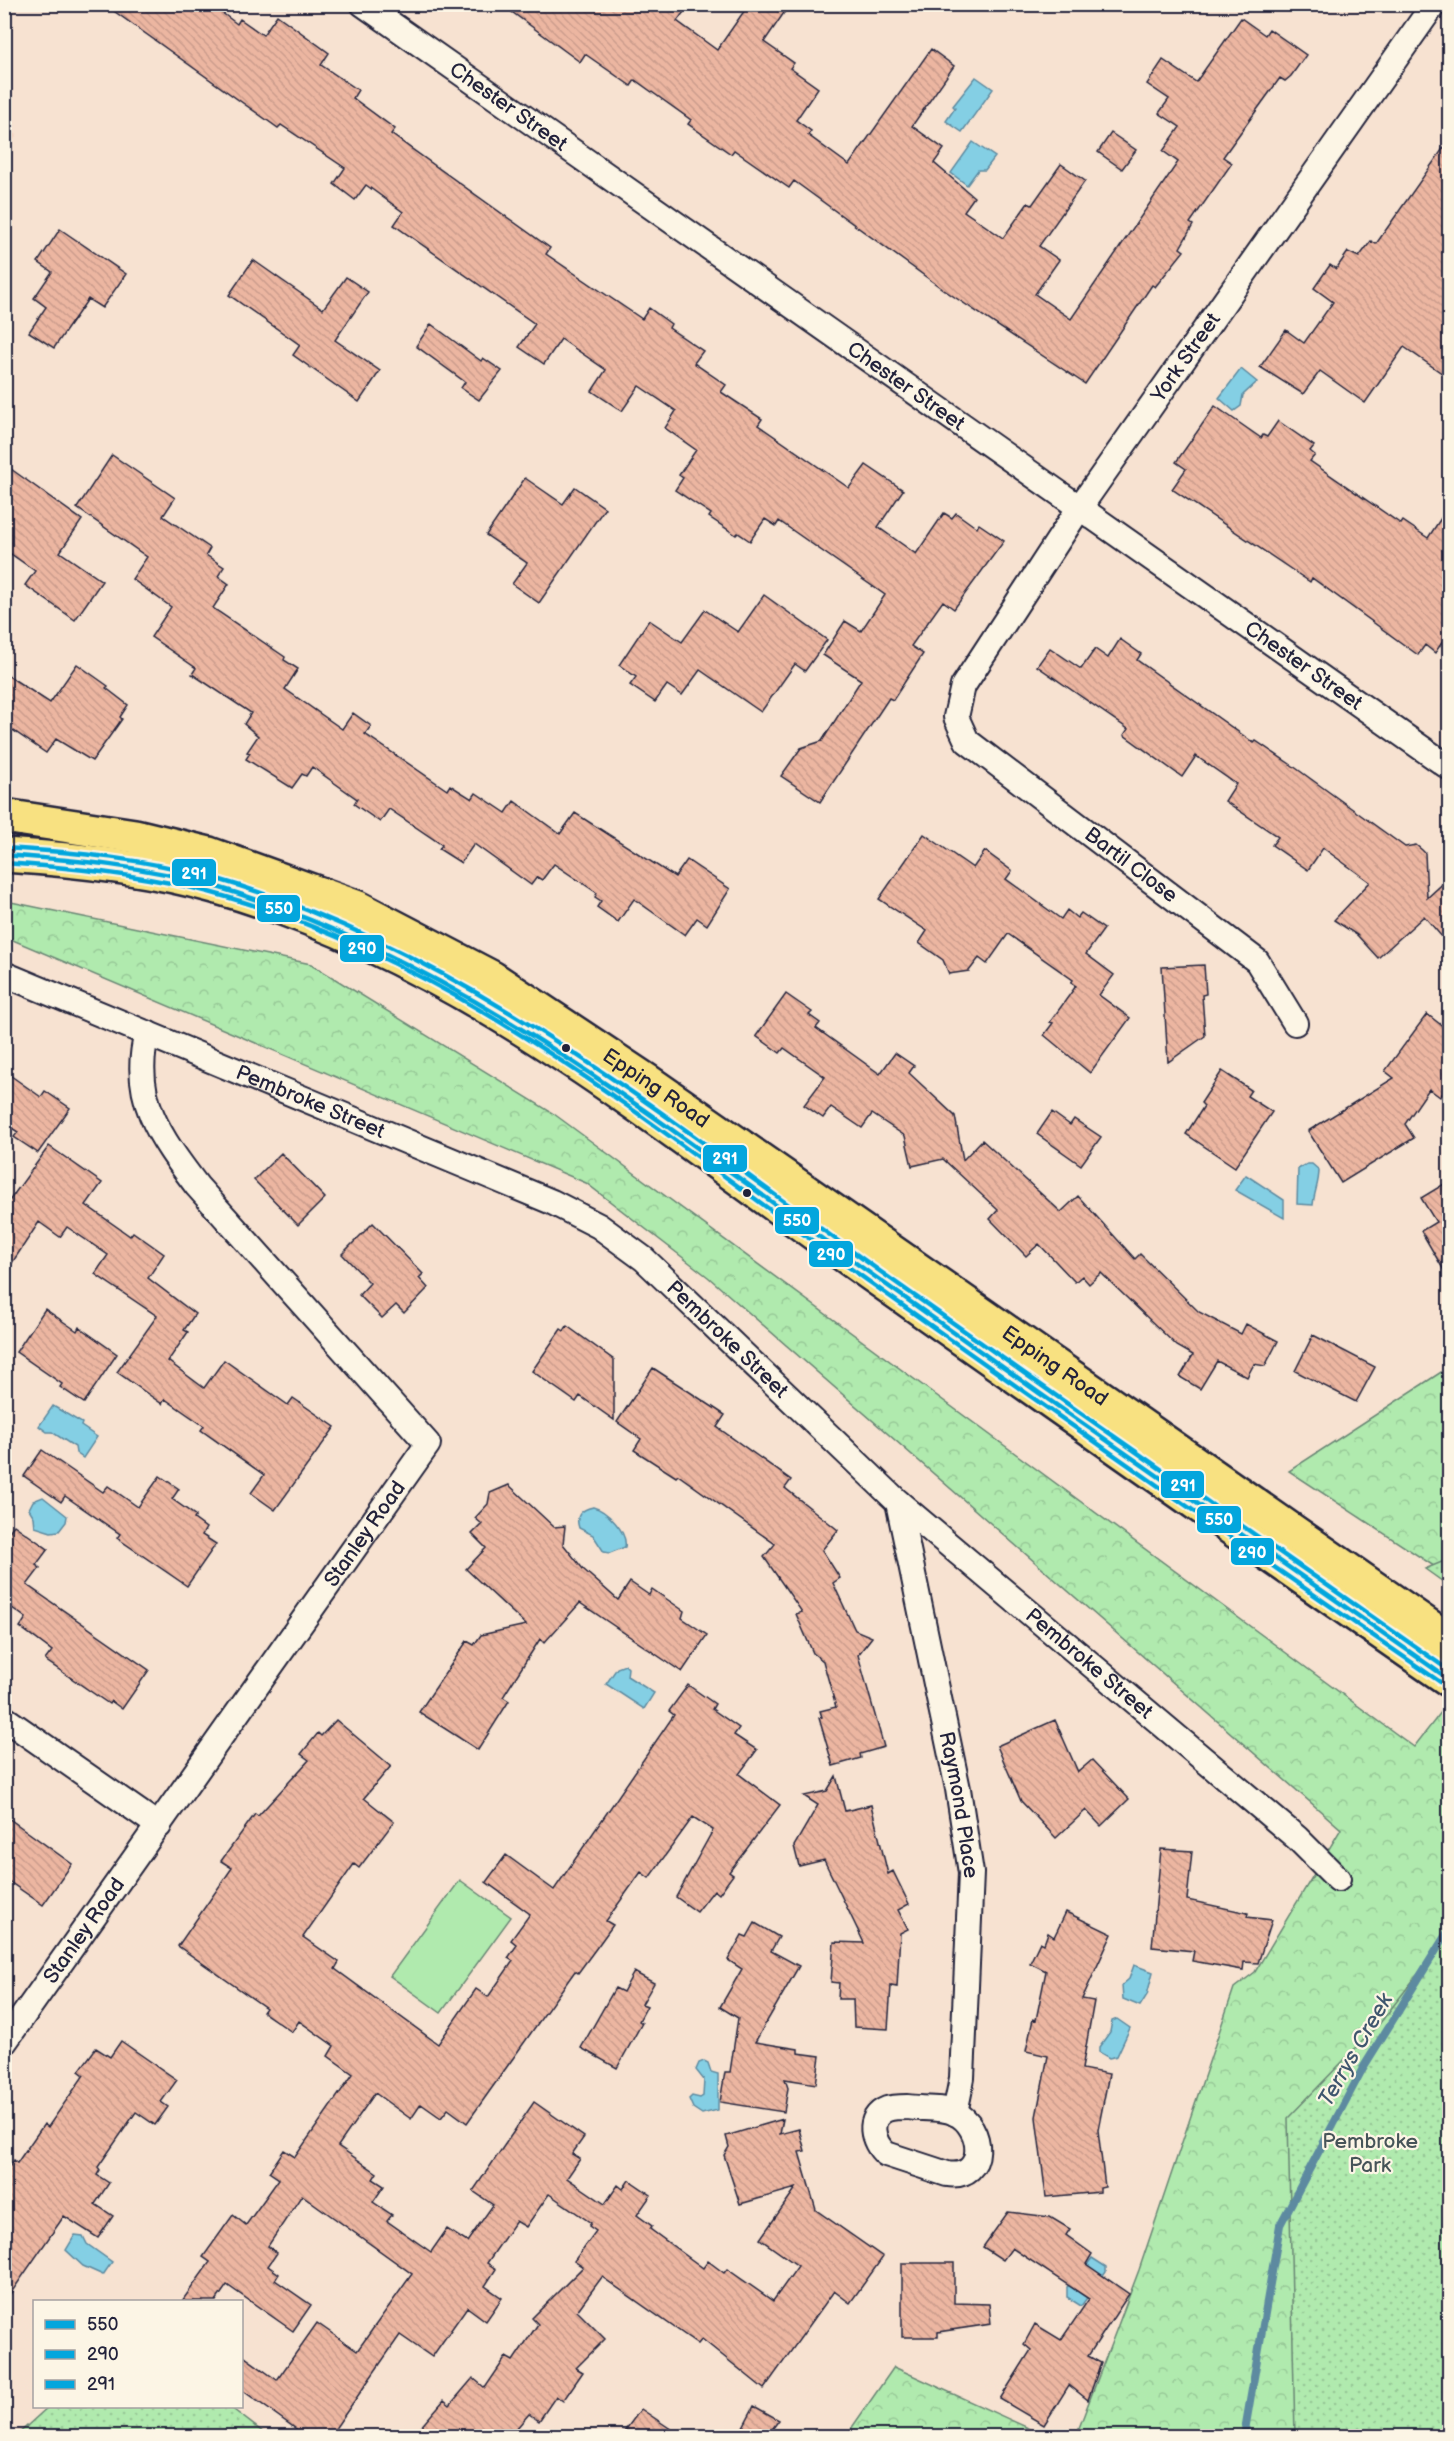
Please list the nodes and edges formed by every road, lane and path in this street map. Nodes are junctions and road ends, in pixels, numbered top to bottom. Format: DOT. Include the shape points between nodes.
graph roads {
  1 [pos="363,4"];
  2 [pos="1434,4"];
  3 [pos="1080,507"];
  4 [pos="956,717"];
  5 [pos="1449,768"];
  6 [pos="4,816"];
  7 [pos="4,855"];
  8 [pos="4,974"];
  9 [pos="1295,1023"];
  10 [pos="147,1033"];
  11 [pos="898,1502"];
  12 [pos="1449,1641"];
  13 [pos="1445,1677"];
  14 [pos="4,1718"];
  15 [pos="159,1826"];
  16 [pos="1338,1879"];
  17 [pos="4,2043"];
  18 [pos="955,2113"];
  1 -- 3 [label="street, Chester Street"];
  2 -- 3 [label="street, York Street"];
  3 -- 4 [label="street, York Street" via="963,686"];
  3 -- 5 [label="street, Chester Street"];
  4 -- 9 [label="street, Bartil Close" via="967,741 1257,961"];
  6 -- 12 [label="main road, Epping Road" via="135,836 209,854 356,908 492,978 647,1081"];
  7 -- 13 [label="main road, Epping Road" via="122,868 212,885 342,932 437,978 594,1077"];
  8 -- 10 [label="street, Pembroke Street"];
  10 -- 11 [label="street, Pembroke Street" via="552,1202 599,1226 644,1259"];
  10 -- 15 [label="street, Stanley Road" via="140,1077 168,1147 197,1186 428,1444"];
  11 -- 16 [label="street, Pembroke Street" via="1297,1838"];
  11 -- 18 [label="street, Raymond Place" via="958,1789 971,1873 962,2078"];
  14 -- 15 [label="street"];
  15 -- 17 [label="street, Stanley Road"];
}
